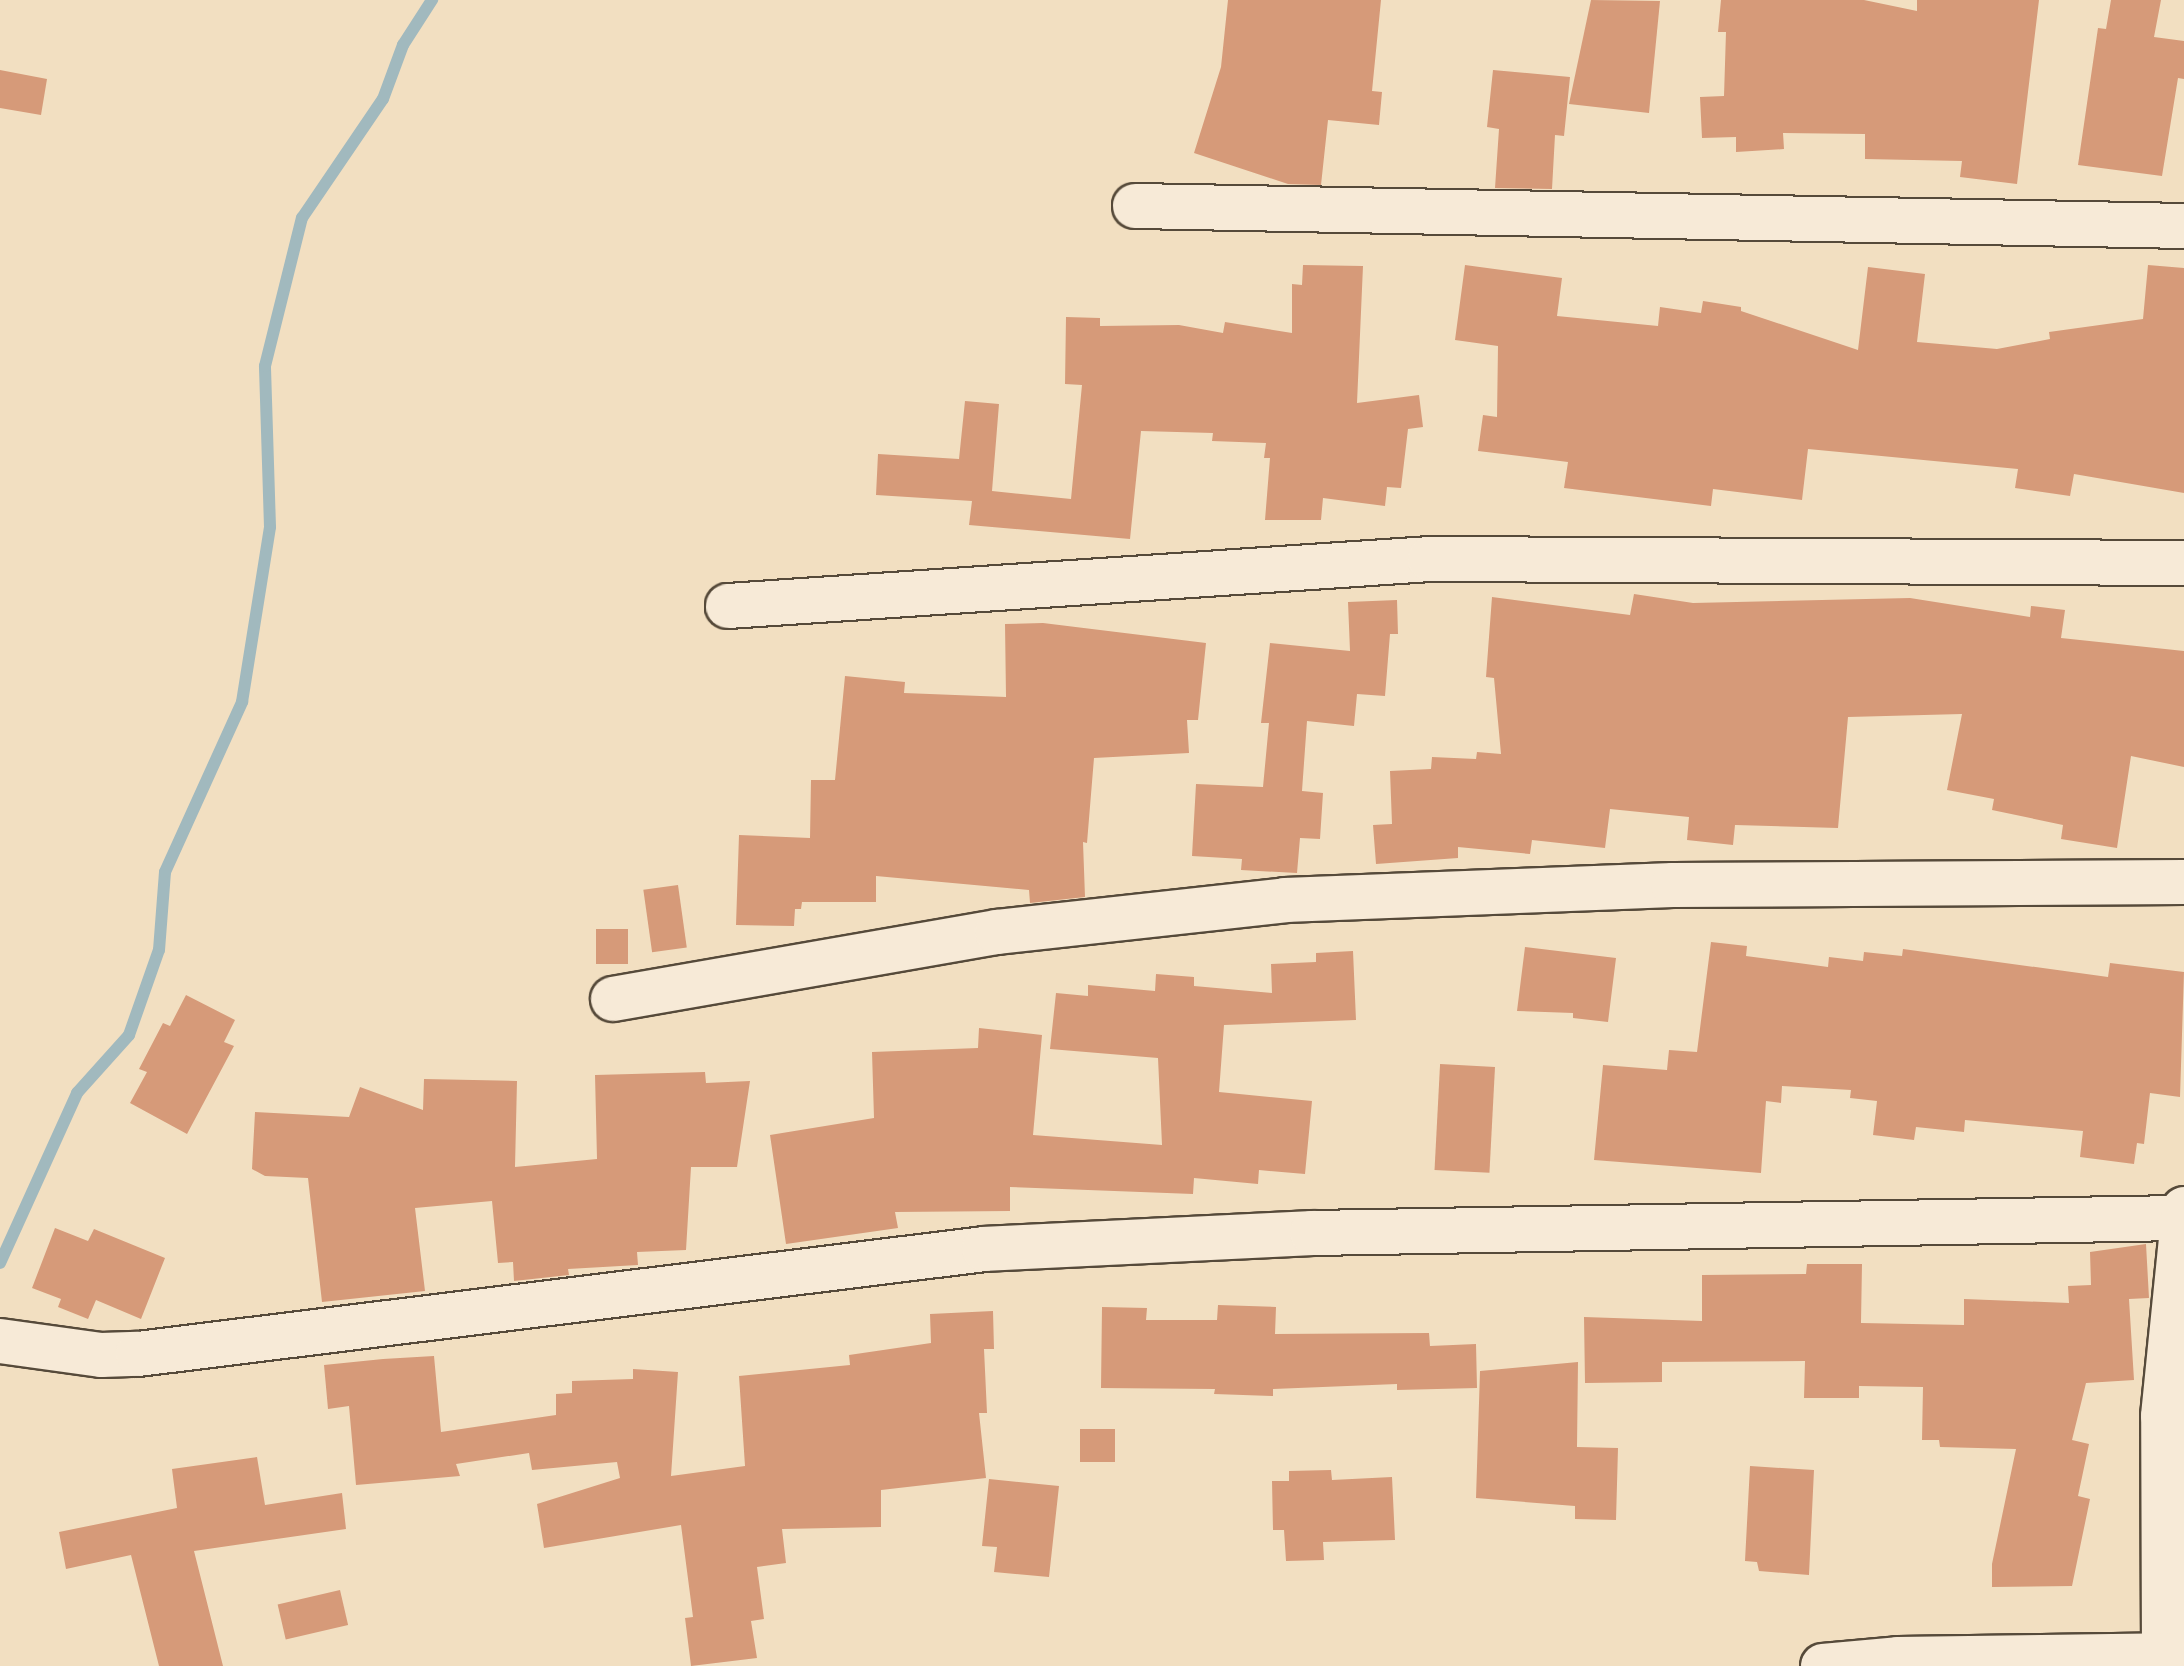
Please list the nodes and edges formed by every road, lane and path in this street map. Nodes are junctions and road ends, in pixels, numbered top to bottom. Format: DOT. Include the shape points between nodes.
graph roads {
  1 [pos="1135,206"];
  2 [pos="2184,226"];
  3 [pos="2184,563"];
  4 [pos="728,606"];
  5 [pos="2184,882"];
  6 [pos="613,999"];
  7 [pos="2183,1213"];
  8 [pos="0,1341"];
  9 [pos="2174,1654"];
  10 [pos="2107,1659"];
  11 [pos="1823,1666"];
  1 -- 2 [label="street"];
  3 -- 4 [label="street" via="1430,559"];
  5 -- 6 [label="street" via="1673,885 1285,900 997,932"];
  7 -- 8 [label="street" via="1312,1233 984,1249 138,1354 101,1355"];
  7 -- 9 [label="street" via="2163,1416"];
  9 -- 10 [label="street"];
  10 -- 11 [label="street"];
}
